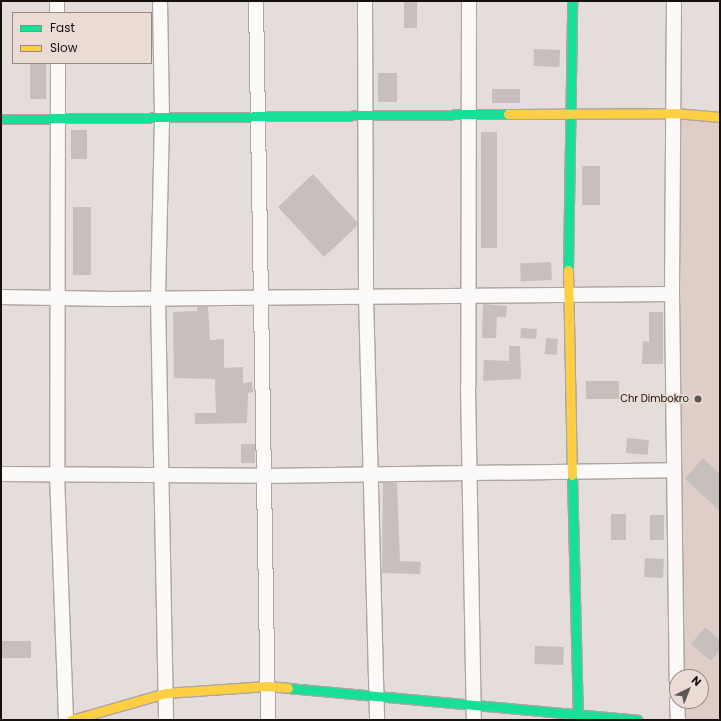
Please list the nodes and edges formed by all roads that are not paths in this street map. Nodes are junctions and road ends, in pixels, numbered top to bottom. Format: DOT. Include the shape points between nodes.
graph roads {
  1 [pos="57,1"];
  2 [pos="160,1"];
  3 [pos="256,1"];
  4 [pos="365,1"];
  5 [pos="469,1"];
  6 [pos="572,1"];
  7 [pos="674,1"];
  8 [pos="57,12"];
  9 [pos="58,64"];
  10 [pos="572,114"];
  11 [pos="675,114"];
  12 [pos="470,116"];
  13 [pos="365,117"];
  14 [pos="720,117"];
  15 [pos="59,118"];
  16 [pos="1,119"];
  17 [pos="259,119"];
  18 [pos="162,120"];
  19 [pos="468,293"];
  20 [pos="568,294"];
  21 [pos="672,294"];
  22 [pos="366,296"];
  23 [pos="1,297"];
  24 [pos="57,298"];
  25 [pos="263,298"];
  26 [pos="158,299"];
  27 [pos="472,470"];
  28 [pos="673,470"];
  29 [pos="574,471"];
  30 [pos="370,473"];
  31 [pos="1,474"];
  32 [pos="56,474"];
  33 [pos="162,474"];
  34 [pos="263,476"];
  35 [pos="677,669"];
  36 [pos="267,686"];
  37 [pos="166,693"];
  38 [pos="379,698"];
  39 [pos="677,709"];
  40 [pos="474,713"];
  41 [pos="578,718"];
  42 [pos="66,720"];
  43 [pos="71,720"];
  44 [pos="166,720"];
  45 [pos="268,720"];
  46 [pos="377,720"];
  47 [pos="638,720"];
  48 [pos="678,720"];
  1 -- 8 [label="street"];
  2 -- 18 [label="street"];
  3 -- 17 [label="street"];
  4 -- 13 [label="street"];
  5 -- 12 [label="street"];
  6 -- 10 [label="street"];
  7 -- 11 [label="street"];
  9 -- 15 [label="street"];
  10 -- 11 [label="street"];
  10 -- 12 [label="street"];
  10 -- 20 [label="street"];
  11 -- 14 [label="street"];
  11 -- 21 [label="street"];
  12 -- 13 [label="street"];
  12 -- 19 [label="street"];
  13 -- 17 [label="street"];
  13 -- 22 [label="street"];
  15 -- 16 [label="street"];
  15 -- 18 [label="street"];
  15 -- 24 [label="street"];
  17 -- 18 [label="street"];
  17 -- 25 [label="street"];
  18 -- 26 [label="street"];
  19 -- 20 [label="street"];
  19 -- 22 [label="street"];
  19 -- 27 [label="street"];
  20 -- 21 [label="street"];
  20 -- 29 [label="street"];
  21 -- 28 [label="street"];
  22 -- 25 [label="street"];
  22 -- 30 [label="street"];
  23 -- 24 [label="street"];
  24 -- 26 [label="street"];
  24 -- 32 [label="street"];
  25 -- 26 [label="street"];
  25 -- 34 [label="street"];
  26 -- 33 [label="street"];
  27 -- 29 [label="street"];
  27 -- 30 [label="street"];
  27 -- 40 [label="street"];
  28 -- 29 [label="street"];
  28 -- 35 [label="street"];
  29 -- 41 [label="street"];
  30 -- 34 [label="street"];
  30 -- 38 [label="street"];
  31 -- 32 [label="street"];
  32 -- 33 [label="street"];
  32 -- 42 [label="street"];
  33 -- 34 [label="street"];
  33 -- 37 [label="street"];
  34 -- 36 [label="street"];
  36 -- 37 [label="street"];
  36 -- 38 [label="street"];
  36 -- 45 [label="street"];
  37 -- 43 [label="street"];
  37 -- 44 [label="street"];
  38 -- 40 [label="street"];
  38 -- 46 [label="street"];
  39 -- 48 [label="street"];
  40 -- 41 [label="street"];
  41 -- 47 [label="street"];
}
